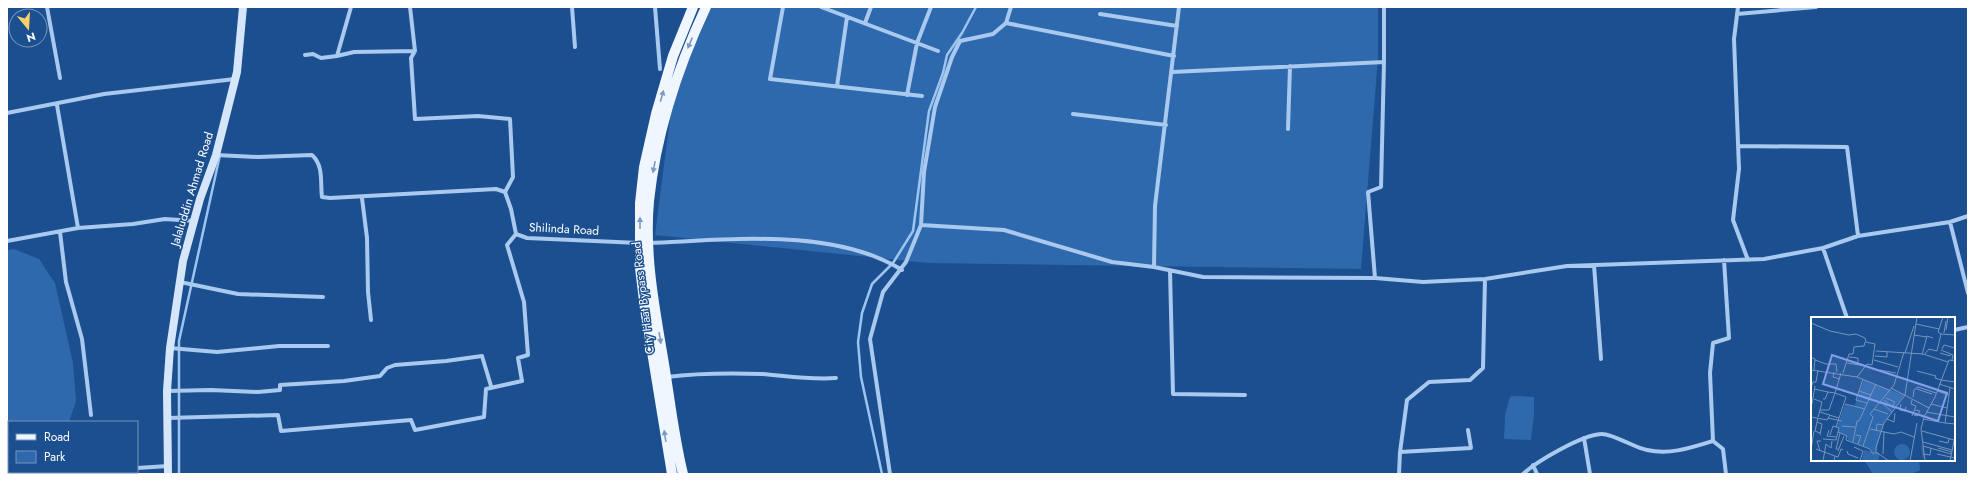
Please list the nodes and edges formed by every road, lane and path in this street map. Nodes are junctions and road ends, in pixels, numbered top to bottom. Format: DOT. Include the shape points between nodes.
graph roads {
  1 [pos="47,7"];
  2 [pos="243,7"];
  3 [pos="351,7"];
  4 [pos="410,7"];
  5 [pos="572,7"];
  6 [pos="655,7"];
  7 [pos="693,7"];
  8 [pos="706,7"];
  9 [pos="784,7"];
  10 [pos="821,7"];
  11 [pos="871,7"];
  12 [pos="931,7"];
  13 [pos="1011,7"];
  14 [pos="1179,7"];
  15 [pos="1384,7"];
  16 [pos="1738,7"];
  17 [pos="1816,7"];
  18 [pos="1100,14"];
  19 [pos="1737,14"];
  20 [pos="847,17"];
  21 [pos="864,23"];
  22 [pos="1006,23"];
  23 [pos="1177,26"];
  24 [pos="918,43"];
  25 [pos="575,47"];
  26 [pos="415,51"];
  27 [pos="938,51"];
  28 [pos="305,56"];
  29 [pos="337,56"];
  30 [pos="1174,56"];
  31 [pos="1384,62"];
  32 [pos="1290,66"];
  33 [pos="660,68"];
  34 [pos="1172,72"];
  35 [pos="60,78"];
  36 [pos="235,79"];
  37 [pos="837,86"];
  38 [pos="907,95"];
  39 [pos="922,96"];
  40 [pos="57,105"];
  41 [pos="7,113"];
  42 [pos="1074,114"];
  43 [pos="1166,125"];
  44 [pos="1288,129"];
  45 [pos="1738,146"];
  46 [pos="216,154"];
  47 [pos="505,192"];
  48 [pos="362,198"];
  49 [pos="1968,216"];
  50 [pos="194,221"];
  51 [pos="1950,222"];
  52 [pos="921,225"];
  53 [pos="78,228"];
  54 [pos="60,232"];
  55 [pos="516,234"];
  56 [pos="1858,236"];
  57 [pos="7,241"];
  58 [pos="644,243"];
  59 [pos="1823,248"];
  60 [pos="1724,260"];
  61 [pos="1748,260"];
  62 [pos="1594,265"];
  63 [pos="1154,267"];
  64 [pos="900,269"];
  65 [pos="1170,271"];
  66 [pos="1375,278"];
  67 [pos="1485,279"];
  68 [pos="180,282"];
  69 [pos="1968,292"];
  70 [pos="323,297"];
  71 [pos="1847,317"];
  72 [pos="371,320"];
  73 [pos="1968,327"];
  74 [pos="1955,330"];
  75 [pos="328,346"];
  76 [pos="170,348"];
  77 [pos="1601,359"];
  78 [pos="666,377"];
  79 [pos="836,378"];
  80 [pos="491,386"];
  81 [pos="167,391"];
  82 [pos="1246,395"];
  83 [pos="91,415"];
  84 [pos="167,418"];
  85 [pos="1468,430"];
  86 [pos="1584,438"];
  87 [pos="1713,441"];
  88 [pos="1400,452"];
  89 [pos="1533,465"];
  90 [pos="138,468"];
  91 [pos="168,470"];
  92 [pos="672,474"];
  93 [pos="683,474"];
  94 [pos="890,474"];
  95 [pos="1399,474"];
  96 [pos="1523,474"];
  97 [pos="1537,474"];
  98 [pos="1590,474"];
  99 [pos="1726,474"];
  1 -- 35 [label="street"];
  2 -- 36 [label="street, Jalaluddin Ahmad Road"];
  3 -- 29 [label="street"];
  4 -- 26 [label="street"];
  5 -- 25 [label="street"];
  6 -- 33 [label="street"];
  58 -- 7 [label="main road, City Haat Bypass Road, one-way" via="640,203 644,167 673,56"];
  8 -- 58 [label="main road, City Haat Bypass Road, one-way" via="683,60 666,117 653,175"];
  9 -- 37 [label="street" via="770,79"];
  10 -- 20 [label="street"];
  11 -- 21 [label="street"];
  12 -- 24 [label="street"];
  13 -- 22 [label="street"];
  14 -- 23 [label="street"];
  15 -- 31 [label="street"];
  16 -- 19 [label="street"];
  17 -- 19 [label="street"];
  18 -- 23 [label="street"];
  19 -- 45 [label="street" via="1734,39"];
  20 -- 21 [label="street"];
  20 -- 37 [label="street"];
  21 -- 24 [label="street"];
  22 -- 30 [label="street"];
  22 -- 52 [label="street" via="993,34 960,41 952,57 935,107 924,172"];
  23 -- 30 [label="street"];
  24 -- 27 [label="street"];
  24 -- 38 [label="street"];
  26 -- 29 [label="street" via="354,52"];
  26 -- 47 [label="street" via="411,58 414,119 478,116 510,119 513,177"];
  28 -- 29 [label="street"];
  30 -- 34 [label="street"];
  31 -- 32 [label="street"];
  31 -- 66 [label="street" via="1381,187 1368,192"];
  32 -- 34 [label="street"];
  32 -- 44 [label="street"];
  34 -- 43 [label="street"];
  36 -- 40 [label="street" via="104,94"];
  36 -- 46 [label="street, Jalaluddin Ahmad Road"];
  37 -- 38 [label="street"];
  38 -- 39 [label="street"];
  40 -- 41 [label="street"];
  40 -- 53 [label="street"];
  42 -- 43 [label="street"];
  43 -- 63 [label="street" via="1155,206"];
  45 -- 56 [label="street" via="1847,147"];
  45 -- 61 [label="street" via="1739,169 1733,220"];
  46 -- 48 [label="street" via="258,157 312,155 318,160 320,168 322,197"];
  46 -- 50 [label="street, Jalaluddin Ahmad Road"];
  47 -- 48 [label="street" via="496,189"];
  47 -- 55 [label="street, Shilinda Road"];
  48 -- 72 [label="street" via="367,238"];
  49 -- 51 [label="street"];
  50 -- 53 [label="street" via="165,219"];
  50 -- 68 [label="street, Jalaluddin Ahmad Road"];
  51 -- 56 [label="street"];
  51 -- 69 [label="street"];
  52 -- 63 [label="street" via="1004,230 1112,262"];
  52 -- 64 [label="street" via="906,262"];
  53 -- 54 [label="street"];
  54 -- 57 [label="street"];
  54 -- 83 [label="street" via="66,282 82,340"];
  55 -- 58 [label="street, Shilinda Road" via="527,238"];
  55 -- 80 [label="street" via="507,246 524,302 528,355 518,358 522,381"];
  56 -- 59 [label="street"];
  58 -- 64 [label="street, Shilinda Road" via="763,238 814,242 862,251"];
  58 -- 78 [label="main road, City Haat Bypass Road, one-way"];
  92 -- 58 [label="main road, City Haat Bypass Road, one-way" via="645,309"];
  59 -- 61 [label="street"];
  59 -- 71 [label="street"];
  60 -- 61 [label="street"];
  60 -- 62 [label="street"];
  60 -- 87 [label="street" via="1729,338 1713,343 1710,373"];
  62 -- 67 [label="street" via="1567,266"];
  62 -- 77 [label="street"];
  63 -- 65 [label="street"];
  64 -- 94 [label="street" via="883,292 870,339"];
  65 -- 66 [label="street" via="1203,277"];
  65 -- 82 [label="street" via="1173,394"];
  66 -- 67 [label="street" via="1423,282"];
  67 -- 88 [label="street" via="1483,368 1470,380 1429,382 1407,400"];
  68 -- 70 [label="street" via="238,294"];
  68 -- 76 [label="street, Jalaluddin Ahmad Road"];
  73 -- 74 [label="street"];
  75 -- 76 [label="street" via="279,346 217,352"];
  76 -- 81 [label="street, Jalaluddin Ahmad Road"];
  78 -- 79 [label="street" via="762,374 790,378"];
  78 -- 93 [label="main road, City Haat Bypass Road"];
  80 -- 81 [label="street" via="482,356 395,365 387,368 380,376 280,385 280,390"];
  80 -- 84 [label="street" via="486,389 484,418 415,430 411,420 281,431 278,415"];
  81 -- 84 [label="street, Jalaluddin Ahmad Road"];
  84 -- 91 [label="street, Jalaluddin Ahmad Road"];
  85 -- 88 [label="street" via="1471,448"];
  86 -- 87 [label="street" via="1602,433 1647,450 1675,452"];
  86 -- 89 [label="street"];
  86 -- 98 [label="street"];
  87 -- 99 [label="street" via="1723,449"];
  88 -- 95 [label="street"];
  89 -- 96 [label="street"];
  89 -- 97 [label="street"];
  90 -- 91 [label="street"];
}
